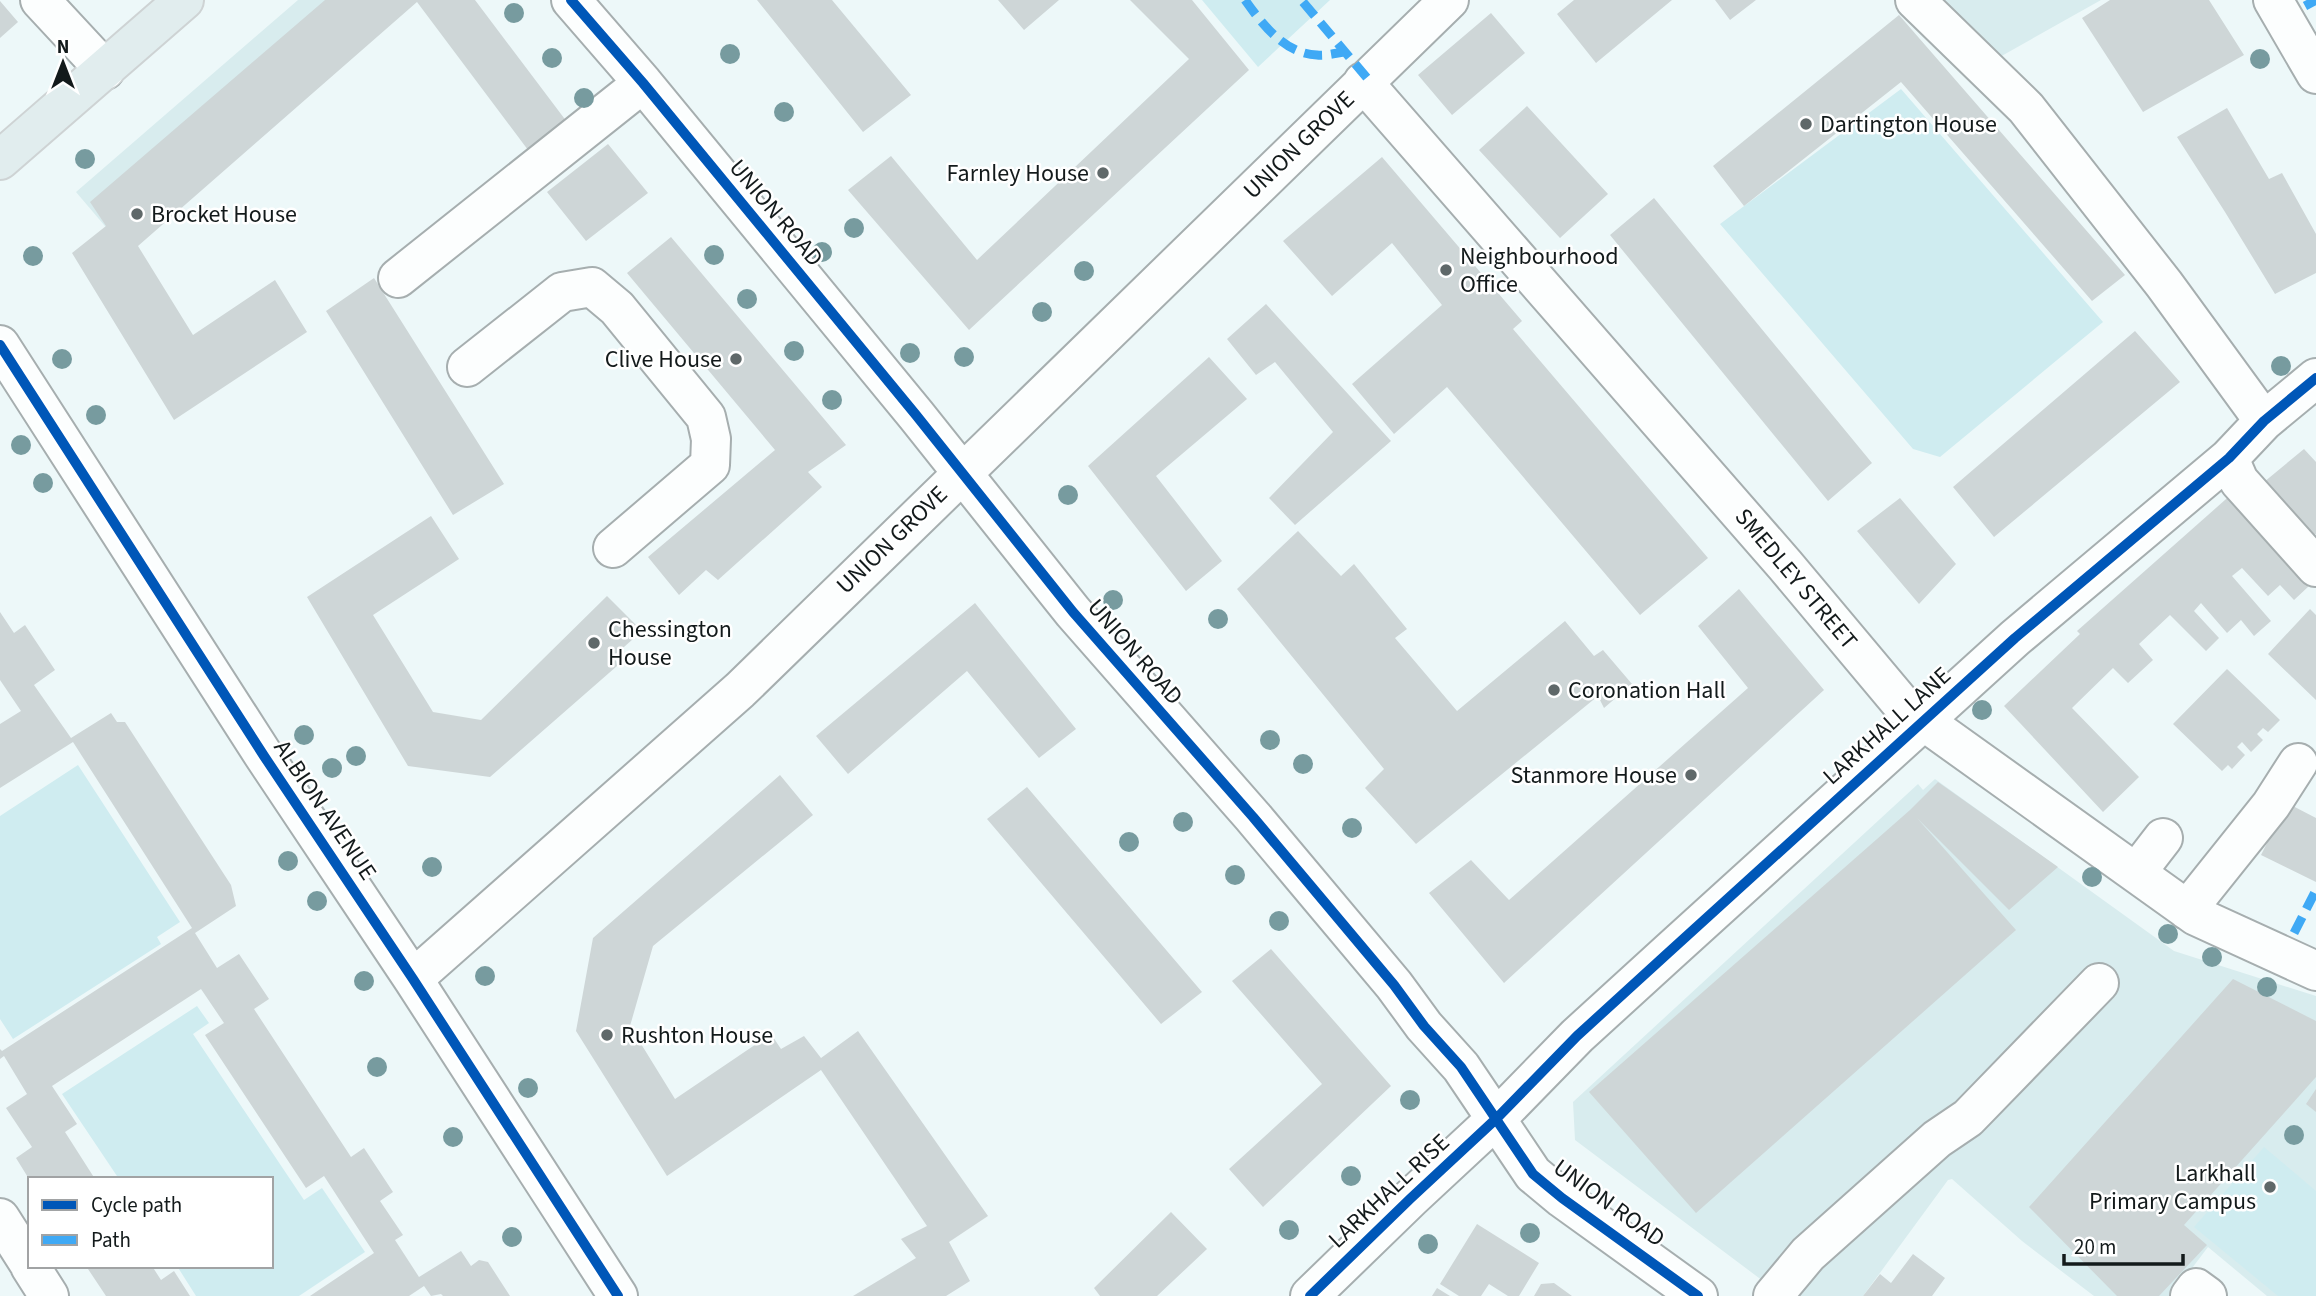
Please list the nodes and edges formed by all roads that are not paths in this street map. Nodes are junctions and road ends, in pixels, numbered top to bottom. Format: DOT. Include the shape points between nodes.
graph roads {
  1 [pos="40,0"];
  2 [pos="184,0"];
  3 [pos="571,0"];
  4 [pos="1449,0"];
  5 [pos="1915,0"];
  6 [pos="2273,0"];
  7 [pos="105,70"];
  8 [pos="2316,74"];
  9 [pos="1363,82"];
  10 [pos="643,83"];
  11 [pos="0,160"];
  12 [pos="398,278"];
  13 [pos="0,345"];
  14 [pos="467,367"];
  15 [pos="2316,378"];
  16 [pos="2264,421"];
  17 [pos="2229,458"];
  18 [pos="961,473"];
  19 [pos="613,548"];
  20 [pos="2316,567"];
  21 [pos="1923,723"];
  22 [pos="2298,763"];
  23 [pos="2163,838"];
  24 [pos="2136,873"];
  25 [pos="2187,910"];
  26 [pos="2316,971"];
  27 [pos="413,979"];
  28 [pos="2099,983"];
  29 [pos="1497,1118"];
  30 [pos="0,1218"];
  31 [pos="28,1263"];
  32 [pos="31,1268"];
  33 [pos="49,1296"];
  34 [pos="618,1296"];
  35 [pos="1310,1296"];
  36 [pos="1698,1296"];
  37 [pos="1773,1296"];
  38 [pos="2190,1296"];
  39 [pos="2207,1296"];
  1 -- 7 [label="street"];
  2 -- 7 [label="main road"];
  3 -- 10 [label="street, UNION ROAD"];
  4 -- 9 [label="street, UNION GROVE"];
  5 -- 16 [label="street" via="2026,108"];
  6 -- 8 [label="street"];
  7 -- 11 [label="main road"];
  9 -- 18 [label="street, UNION GROVE"];
  9 -- 21 [label="street, SMEDLEY STREET" via="1904,707"];
  10 -- 12 [label="street"];
  10 -- 18 [label="street, UNION ROAD"];
  13 -- 27 [label="street, ALBION AVENUE"];
  14 -- 19 [label="street" via="562,292 592,287 617,308 706,417 710,465"];
  15 -- 16 [label="street, LARKHALL LANE"];
  16 -- 17 [label="street, LARKHALL LANE"];
  17 -- 20 [label="street" via="2239,481"];
  17 -- 21 [label="street, LARKHALL LANE" via="2015,638"];
  18 -- 27 [label="street, UNION GROVE" via="740,690"];
  18 -- 29 [label="street, UNION ROAD" via="1090,632 1394,985"];
  21 -- 24 [label="street, SMEDLEY STREET"];
  21 -- 29 [label="street, LARKHALL LANE" via="1577,1036"];
  22 -- 25 [label="street"];
  23 -- 24 [label="street"];
  24 -- 25 [label="street, SMEDLEY STREET"];
  25 -- 26 [label="street, SMEDLEY STREET"];
  27 -- 34 [label="street, ALBION AVENUE"];
  28 -- 37 [label="street" via="1968,1118 1937,1139 1808,1254"];
  29 -- 35 [label="street, LARKHALL RISE"];
  29 -- 36 [label="street, UNION ROAD" via="1544,1184"];
  30 -- 31 [label="street"];
  32 -- 33 [label="street"];
  38 -- 39 [label="street" via="2196,1288"];
}
